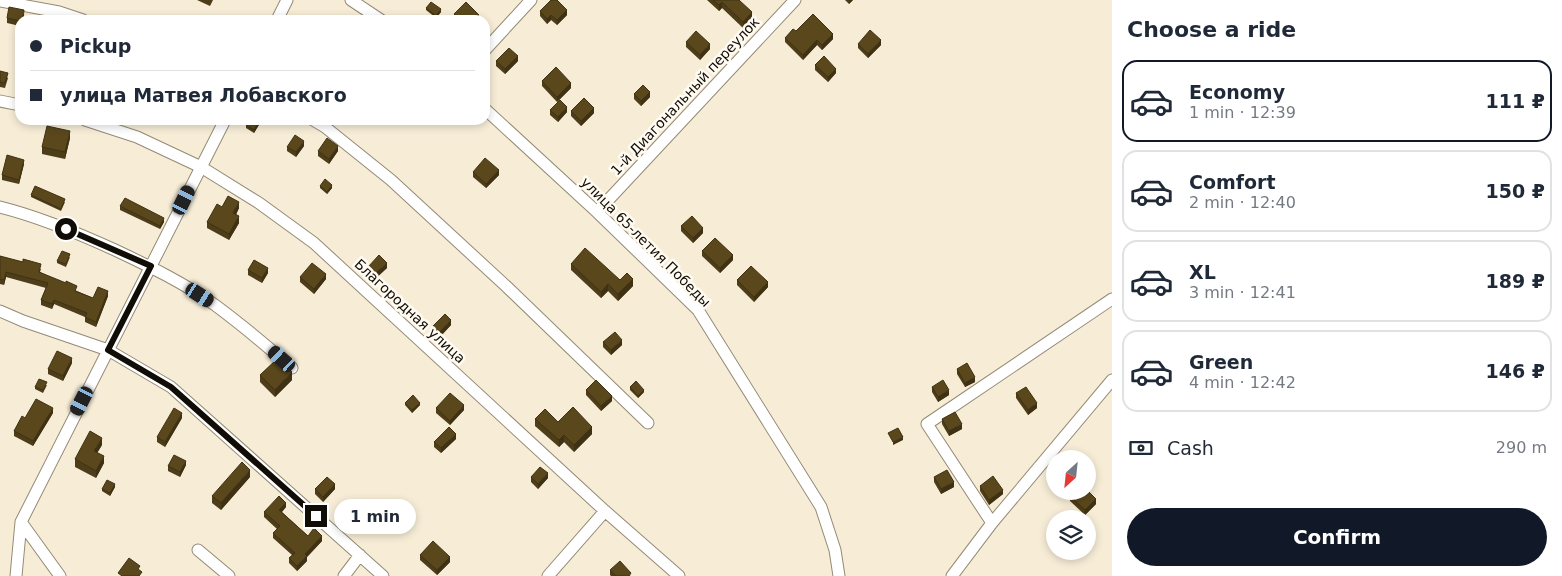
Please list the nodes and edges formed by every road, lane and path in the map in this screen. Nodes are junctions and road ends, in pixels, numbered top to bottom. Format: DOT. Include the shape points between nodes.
graph roads {
  1 [pos="287,0"];
  2 [pos="351,0"];
  3 [pos="532,0"];
  4 [pos="796,0"];
  5 [pos="0,1"];
  6 [pos="68,15"];
  7 [pos="280,15"];
  8 [pos="374,15"];
  9 [pos="490,45"];
  10 [pos="0,102"];
  11 [pos="15,104"];
  12 [pos="490,114"];
  13 [pos="99,125"];
  14 [pos="222,125"];
  15 [pos="322,125"];
  16 [pos="200,167"];
  17 [pos="0,207"];
  18 [pos="597,212"];
  19 [pos="151,266"];
  20 [pos="1112,299"];
  21 [pos="0,311"];
  22 [pos="108,350"];
  23 [pos="292,368"];
  24 [pos="1112,380"];
  25 [pos="648,423"];
  26 [pos="606,511"];
  27 [pos="21,522"];
  28 [pos="992,523"];
  29 [pos="198,550"];
  30 [pos="360,555"];
  31 [pos="16,576"];
  32 [pos="60,576"];
  33 [pos="229,576"];
  34 [pos="344,576"];
  35 [pos="383,576"];
  36 [pos="548,576"];
  37 [pos="679,576"];
  38 [pos="839,576"];
  39 [pos="952,576"];
  1 -- 7 [label="street"];
  2 -- 8 [label="street"];
  3 -- 9 [label="street"];
  4 -- 18 [label="street, 1-й Диагональный переулок"];
  5 -- 6 [label="street"];
  10 -- 11 [label="street"];
  12 -- 18 [label="street, улица 65-летия Победы"];
  13 -- 16 [label="street, Благородная улица"];
  14 -- 16 [label="street"];
  15 -- 25 [label="street" via="392,180"];
  16 -- 19 [label="street"];
  16 -- 26 [label="street, Благородная улица" via="259,203 314,243"];
  17 -- 19 [label="street" via="51,223"];
  18 -- 38 [label="street, улица 65-летия Победы" via="698,310 821,507 835,550"];
  19 -- 22 [label="street"];
  19 -- 23 [label="street" via="214,304"];
  20 -- 28 [label="street" via="927,424"];
  21 -- 22 [label="street"];
  22 -- 27 [label="street"];
  22 -- 30 [label="street" via="171,387"];
  24 -- 28 [label="street"];
  26 -- 36 [label="street"];
  26 -- 37 [label="street, Благородная улица"];
  27 -- 31 [label="street"];
  27 -- 32 [label="street"];
  28 -- 39 [label="street"];
  29 -- 33 [label="street"];
  30 -- 34 [label="street"];
  30 -- 35 [label="street"];
}
